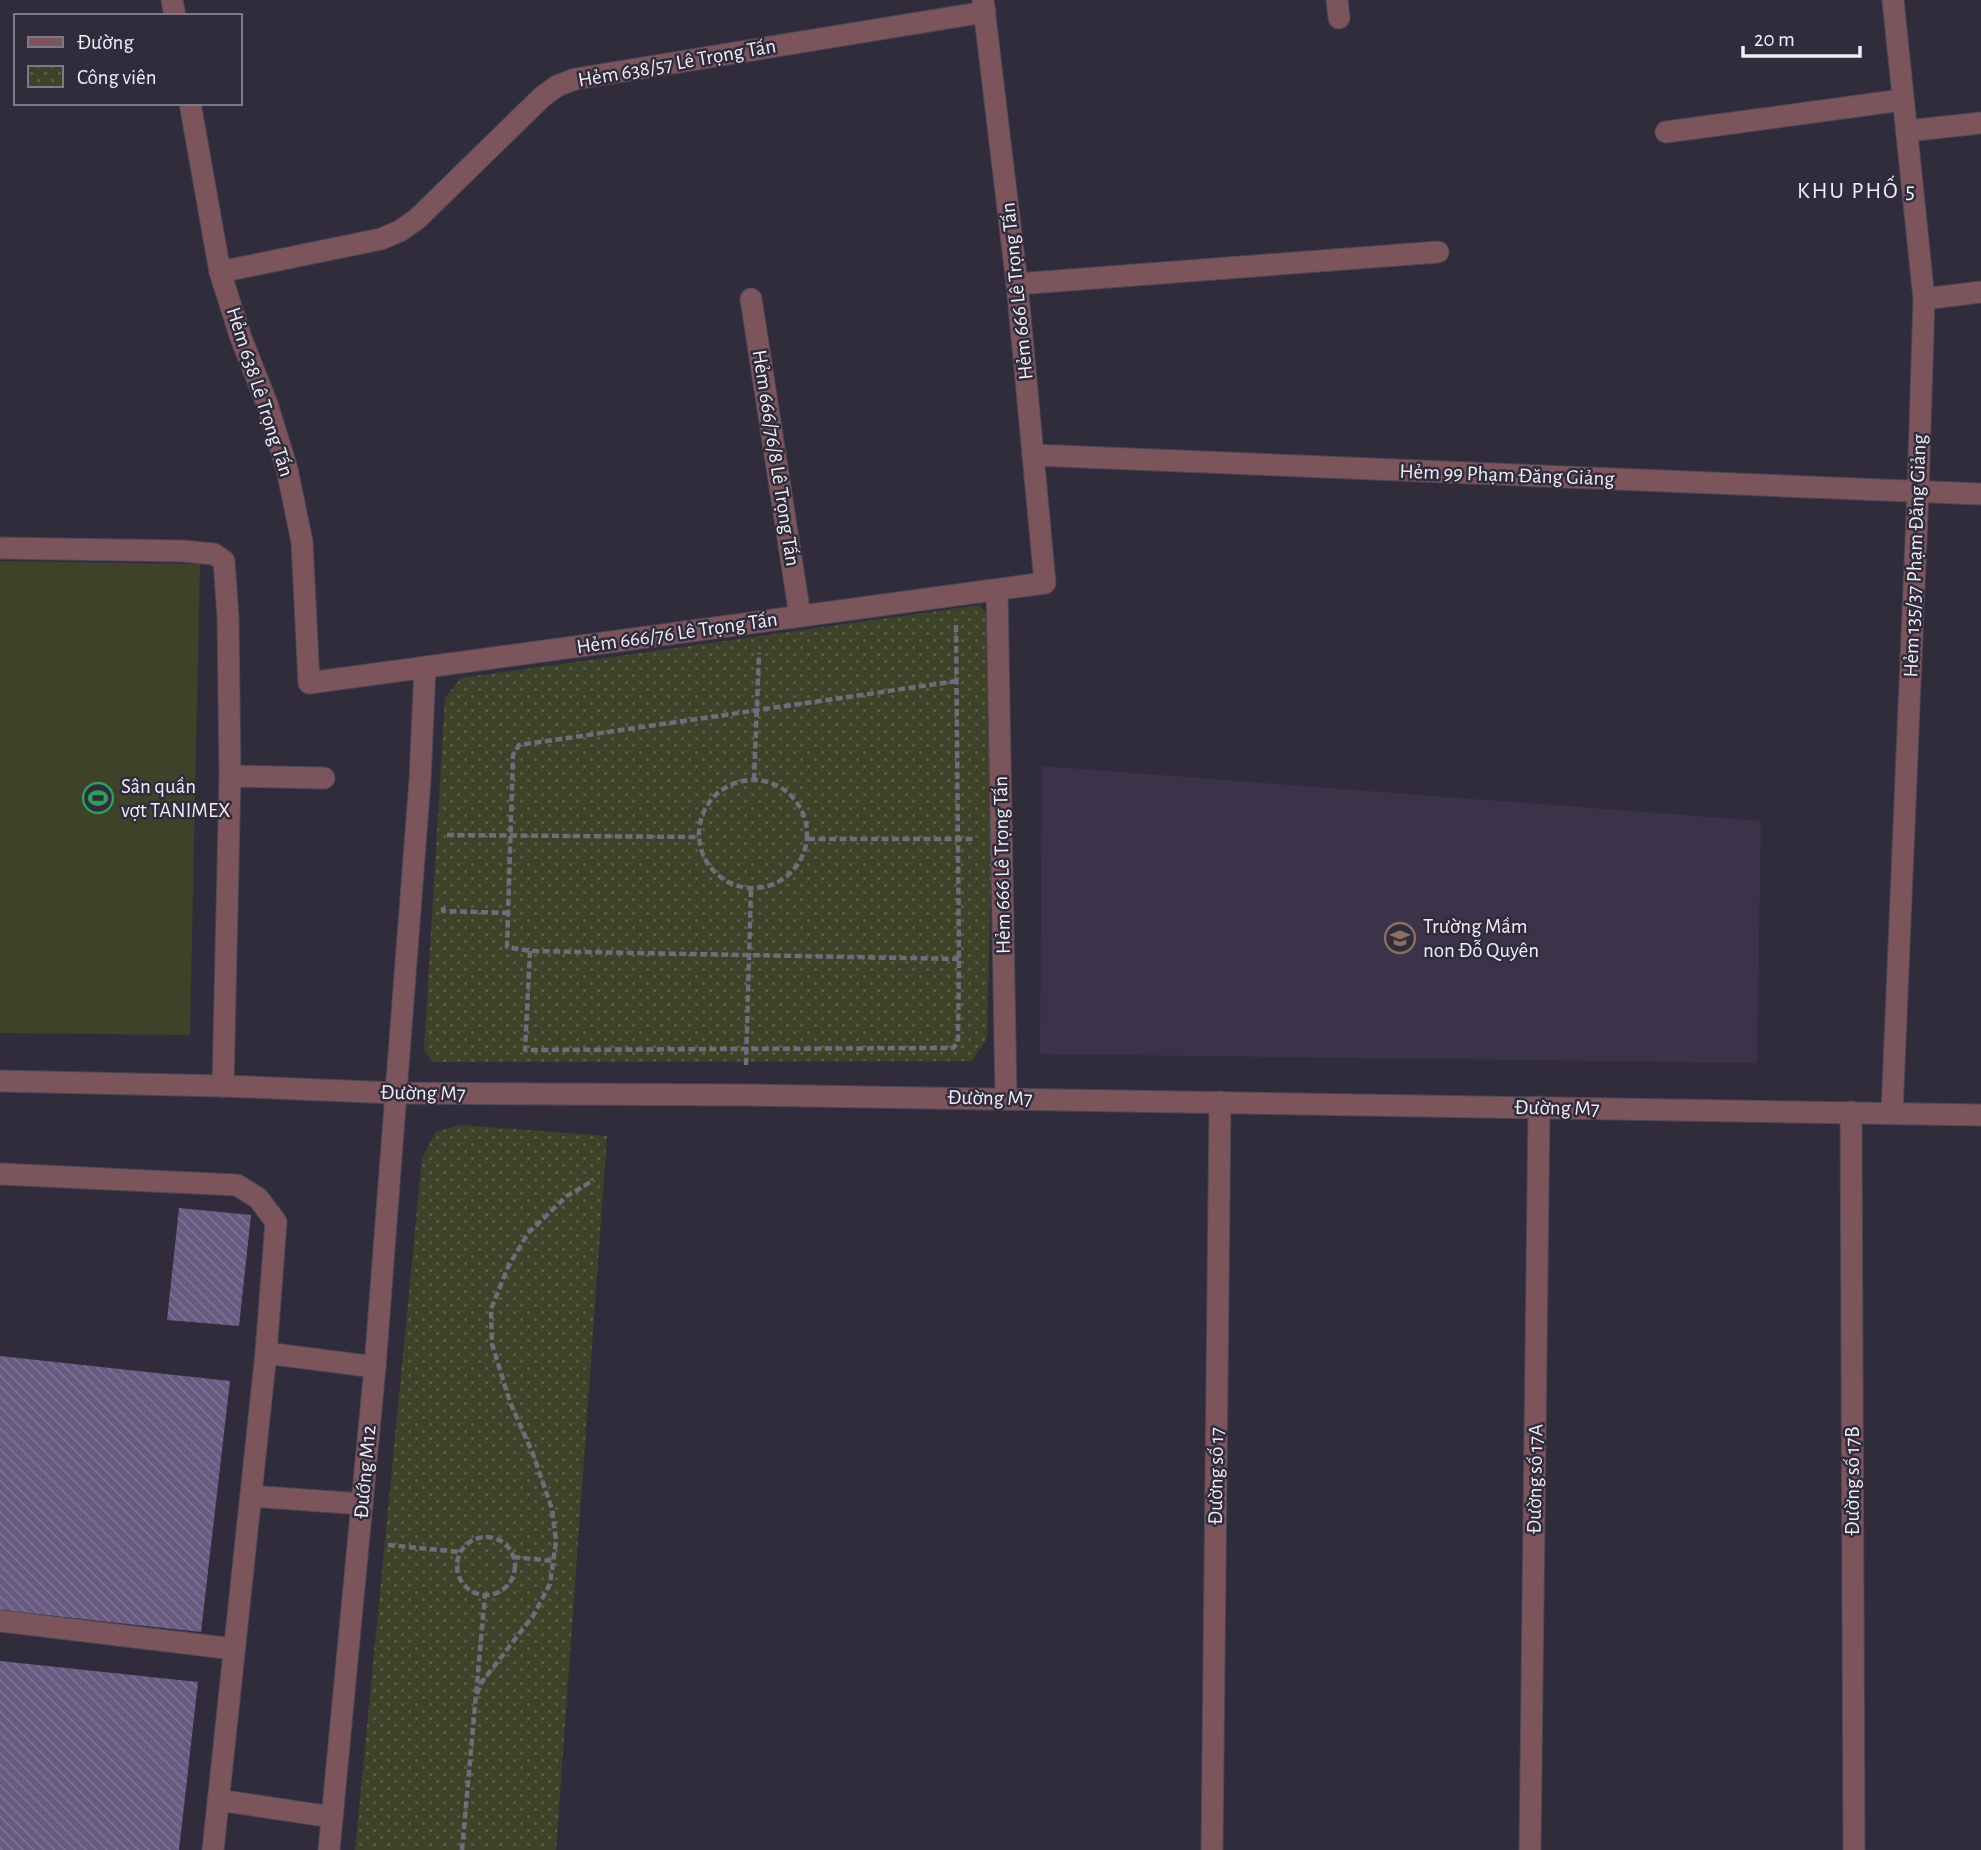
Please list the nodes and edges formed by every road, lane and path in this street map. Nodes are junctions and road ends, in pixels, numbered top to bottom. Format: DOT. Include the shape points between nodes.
graph roads {
  1 [pos="1893,0"];
  2 [pos="984,6"];
  3 [pos="1902,100"];
  4 [pos="190,105"];
  5 [pos="1981,122"];
  6 [pos="1907,131"];
  7 [pos="1666,132"];
  8 [pos="1438,251"];
  9 [pos="220,272"];
  10 [pos="1017,284"];
  11 [pos="1981,292"];
  12 [pos="751,299"];
  13 [pos="1924,299"];
  14 [pos="1033,455"];
  15 [pos="1918,492"];
  16 [pos="1981,494"];
  17 [pos="0,548"];
  18 [pos="1045,583"];
  19 [pos="997,590"];
  20 [pos="800,616"];
  21 [pos="953,617"];
  22 [pos="762,621"];
  23 [pos="425,667"];
  24 [pos="957,681"];
  25 [pos="309,683"];
  26 [pos="757,710"];
  27 [pos="230,776"];
  28 [pos="324,778"];
  29 [pos="754,780"];
  30 [pos="448,822"];
  31 [pos="447,835"];
  32 [pos="511,836"];
  33 [pos="698,837"];
  34 [pos="1002,838"];
  35 [pos="808,839"];
  36 [pos="958,840"];
  37 [pos="447,848"];
  38 [pos="751,888"];
  39 [pos="444,898"];
  40 [pos="510,913"];
  41 [pos="530,951"];
  42 [pos="749,955"];
  43 [pos="959,959"];
  44 [pos="746,1050"];
  45 [pos="0,1081"];
  46 [pos="223,1086"];
  47 [pos="395,1093"];
  48 [pos="746,1095"];
  49 [pos="1006,1098"];
  50 [pos="1220,1102"];
  51 [pos="1539,1107"];
  52 [pos="1851,1112"];
  53 [pos="1892,1113"];
  54 [pos="1981,1115"];
  55 [pos="0,1174"];
  56 [pos="594,1180"];
  57 [pos="266,1353"];
  58 [pos="375,1367"];
  59 [pos="251,1496"];
  60 [pos="362,1504"];
  61 [pos="358,1542"];
  62 [pos="461,1552"];
  63 [pos="513,1557"];
  64 [pos="554,1561"];
  65 [pos="485,1595"];
  66 [pos="0,1621"];
  67 [pos="234,1649"];
  68 [pos="477,1694"];
  69 [pos="218,1800"];
  70 [pos="332,1817"];
  71 [pos="213,1850"];
  72 [pos="329,1850"];
  73 [pos="462,1850"];
  74 [pos="1212,1850"];
  75 [pos="1530,1850"];
  76 [pos="1854,1850"];
  1 -- 3 [label="street, Hẻm 135/37 Phạm Đăng Giảng"];
  2 -- 9 [label="street, Hẻm 638/57 Lê Trọng Tấn" via="575,79 542,97 400,231 381,239"];
  2 -- 10 [label="street, Hẻm 666 Lê Trọng Tấn"];
  3 -- 6 [label="street, Hẻm 135/37 Phạm Đăng Giảng"];
  3 -- 7 [label="street"];
  4 -- 9 [label="street, Hẻm 638 Lê Trọng Tấn"];
  5 -- 6 [label="street"];
  6 -- 13 [label="street, Hẻm 135/37 Phạm Đăng Giảng"];
  8 -- 10 [label="street"];
  9 -- 25 [label="street, Hẻm 638 Lê Trọng Tấn" via="287,469 302,542"];
  10 -- 14 [label="street, Hẻm 666 Lê Trọng Tấn"];
  11 -- 13 [label="street"];
  12 -- 20 [label="street, Hẻm 666/76/8 Lê Trọng Tấn"];
  13 -- 15 [label="street, Hẻm 135/37 Phạm Đăng Giảng"];
  14 -- 15 [label="street, Hẻm 99 Phạm Đăng Giảng"];
  14 -- 18 [label="street, Hẻm 666 Lê Trọng Tấn"];
  15 -- 16 [label="street, Hẻm 99 Phạm Đăng Giảng"];
  15 -- 53 [label="street, Hẻm 135/37 Phạm Đăng Giảng"];
  17 -- 27 [label="street" via="183,551 220,557 228,617"];
  18 -- 19 [label="street, Hẻm 666/76 Lê Trọng Tấn"];
  19 -- 20 [label="street, Hẻm 666/76 Lê Trọng Tấn"];
  19 -- 34 [label="street, Hẻm 666 Lê Trọng Tấn"];
  20 -- 22 [label="street, Hẻm 666/76 Lê Trọng Tấn"];
  21 -- 24 [label="path"];
  22 -- 23 [label="street, Hẻm 666/76 Lê Trọng Tấn"];
  22 -- 26 [label="path"];
  23 -- 25 [label="street, Hẻm 666/76 Lê Trọng Tấn"];
  23 -- 47 [label="street, Đướng M12"];
  24 -- 26 [label="path"];
  24 -- 36 [label="path"];
  26 -- 29 [label="path"];
  26 -- 32 [label="path" via="519,745 513,755"];
  27 -- 28 [label="street"];
  27 -- 46 [label="street"];
  29 -- 33 [label="path" via="733,783 718,793 706,806"];
  29 -- 35 [label="path" via="785,790 798,803"];
  30 -- 31 [label="path"];
  31 -- 32 [label="path"];
  31 -- 37 [label="path"];
  32 -- 33 [label="path"];
  32 -- 40 [label="path"];
  33 -- 38 [label="path" via="712,871 726,881"];
  34 -- 36 [label="path"];
  34 -- 49 [label="street, Hẻm 666 Lê Trọng Tấn"];
  35 -- 36 [label="path"];
  35 -- 38 [label="path" via="792,871 777,883"];
  36 -- 43 [label="path"];
  38 -- 42 [label="path"];
  39 -- 40 [label="path" via="443,911"];
  40 -- 41 [label="path" via="507,947"];
  41 -- 42 [label="path"];
  41 -- 44 [label="path" via="525,1050"];
  42 -- 43 [label="path"];
  42 -- 44 [label="path"];
  43 -- 44 [label="path" via="958,1042 953,1048"];
  44 -- 48 [label="path"];
  45 -- 46 [label="street, Đường M7"];
  46 -- 47 [label="street, Đường M7"];
  47 -- 48 [label="street, Đường M7"];
  47 -- 58 [label="street, Đướng M12"];
  48 -- 49 [label="street, Đường M7"];
  49 -- 50 [label="street, Đường M7"];
  50 -- 51 [label="street, Đường M7"];
  50 -- 74 [label="street, Đường số 17"];
  51 -- 52 [label="street, Đường M7"];
  51 -- 75 [label="street, Đường số 17A"];
  52 -- 53 [label="street, Đường M7"];
  52 -- 76 [label="street, Đường số 17B"];
  53 -- 54 [label="street, Đường M7"];
  55 -- 57 [label="street" via="237,1185 258,1198 275,1222"];
  56 -- 64 [label="path" via="567,1196 528,1233 491,1308 492,1344 552,1509"];
  57 -- 58 [label="street"];
  57 -- 59 [label="street"];
  58 -- 60 [label="street, Đướng M12"];
  59 -- 60 [label="street"];
  59 -- 67 [label="street"];
  60 -- 61 [label="street, Đướng M12"];
  61 -- 62 [label="path"];
  61 -- 70 [label="street, Đướng M12"];
  62 -- 63 [label="path" via="473,1540 491,1538 507,1546"];
  62 -- 65 [label="path" via="457,1561 461,1580 475,1593"];
  63 -- 64 [label="path"];
  63 -- 65 [label="path" via="510,1581"];
  64 -- 68 [label="path" via="550,1584 533,1616"];
  65 -- 68 [label="path"];
  66 -- 67 [label="street"];
  67 -- 69 [label="street"];
  68 -- 73 [label="path"];
  69 -- 70 [label="street"];
  69 -- 71 [label="street"];
  70 -- 72 [label="street, Đướng M12"];
}
